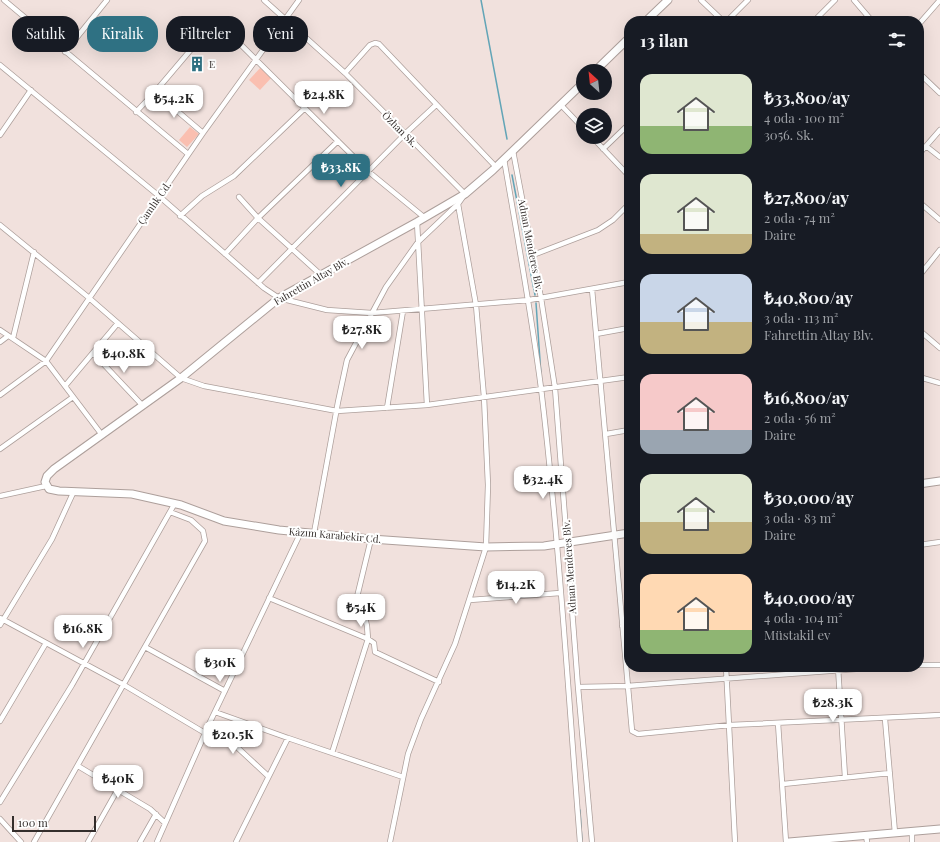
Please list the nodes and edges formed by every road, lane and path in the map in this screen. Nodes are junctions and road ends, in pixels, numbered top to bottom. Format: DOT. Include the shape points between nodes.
graph roads {
  1 [pos="4,0"];
  2 [pos="106,0"];
  3 [pos="264,0"];
  4 [pos="299,0"];
  5 [pos="668,0"];
  6 [pos="701,0"];
  7 [pos="748,0"];
  8 [pos="835,0"];
  9 [pos="854,0"];
  10 [pos="940,0"];
  11 [pos="23,16"];
  12 [pos="282,16"];
  13 [pos="289,16"];
  14 [pos="654,16"];
  15 [pos="717,16"];
  16 [pos="732,16"];
  17 [pos="819,16"];
  18 [pos="868,16"];
  19 [pos="924,18"];
  20 [pos="79,34"];
  21 [pos="308,40"];
  22 [pos="624,43"];
  23 [pos="65,52"];
  24 [pos="262,52"];
  25 [pos="257,59"];
  26 [pos="0,64"];
  27 [pos="602,64"];
  28 [pos="345,73"];
  29 [pos="924,78"];
  30 [pos="576,89"];
  31 [pos="31,90"];
  32 [pos="155,92"];
  33 [pos="940,93"];
  34 [pos="560,104"];
  35 [pos="436,105"];
  36 [pos="305,108"];
  37 [pos="136,112"];
  38 [pos="576,121"];
  39 [pos="624,129"];
  40 [pos="940,130"];
  41 [pos="203,133"];
  42 [pos="405,134"];
  43 [pos="0,135"];
  44 [pos="338,141"];
  45 [pos="598,144"];
  46 [pos="926,146"];
  47 [pos="924,148"];
  48 [pos="603,150"];
  49 [pos="513,151"];
  50 [pos="188,154"];
  51 [pos="940,157"];
  52 [pos="504,159"];
  53 [pos="496,167"];
  54 [pos="624,171"];
  55 [pos="369,172"];
  56 [pos="465,194"];
  57 [pos="159,196"];
  58 [pos="239,196"];
  59 [pos="458,204"];
  60 [pos="924,206"];
  61 [pos="624,209"];
  62 [pos="180,216"];
  63 [pos="258,218"];
  64 [pos="425,218"];
  65 [pos="940,220"];
  66 [pos="417,222"];
  67 [pos="0,225"];
  68 [pos="418,242"];
  69 [pos="291,250"];
  70 [pos="940,250"];
  71 [pos="34,252"];
  72 [pos="225,254"];
  73 [pos="533,255"];
  74 [pos="924,267"];
  75 [pos="321,274"];
  76 [pos="258,283"];
  77 [pos="624,283"];
  78 [pos="592,289"];
  79 [pos="88,297"];
  80 [pos="279,298"];
  81 [pos="541,298"];
  82 [pos="529,300"];
  83 [pos="476,305"];
  84 [pos="422,309"];
  85 [pos="403,311"];
  86 [pos="372,313"];
  87 [pos="118,323"];
  88 [pos="624,329"];
  89 [pos="0,330"];
  90 [pos="596,334"];
  91 [pos="924,334"];
  92 [pos="10,337"];
  93 [pos="0,342"];
  94 [pos="940,348"];
  95 [pos="94,354"];
  96 [pos="46,361"];
  97 [pos="181,378"];
  98 [pos="624,378"];
  99 [pos="924,378"];
  100 [pos="602,381"];
  101 [pos="940,382"];
  102 [pos="66,386"];
  103 [pos="555,388"];
  104 [pos="541,389"];
  105 [pos="0,395"];
  106 [pos="73,397"];
  107 [pos="484,397"];
  108 [pos="427,405"];
  109 [pos="143,406"];
  110 [pos="387,408"];
  111 [pos="337,411"];
  112 [pos="624,431"];
  113 [pos="606,434"];
  114 [pos="102,435"];
  115 [pos="0,449"];
  116 [pos="940,481"];
  117 [pos="924,483"];
  118 [pos="46,486"];
  119 [pos="74,491"];
  120 [pos="0,492"];
  121 [pos="11,495"];
  122 [pos="0,496"];
  123 [pos="175,503"];
  124 [pos="170,512"];
  125 [pos="300,532"];
  126 [pos="314,533"];
  127 [pos="624,534"];
  128 [pos="615,535"];
  129 [pos="371,539"];
  130 [pos="567,541"];
  131 [pos="940,542"];
  132 [pos="924,544"];
  133 [pos="556,545"];
  134 [pos="486,547"];
  135 [pos="560,593"];
  136 [pos="269,598"];
  137 [pos="470,600"];
  138 [pos="1,619"];
  139 [pos="0,624"];
  140 [pos="622,626"];
  141 [pos="368,639"];
  142 [pos="46,643"];
  143 [pos="145,647"];
  144 [pos="624,650"];
  145 [pos="85,663"];
  146 [pos="924,665"];
  147 [pos="940,665"];
  148 [pos="626,672"];
  149 [pos="726,672"];
  150 [pos="801,672"];
  151 [pos="838,672"];
  152 [pos="727,678"];
  153 [pos="439,682"];
  154 [pos="124,685"];
  155 [pos="627,686"];
  156 [pos="578,687"];
  157 [pos="225,691"];
  158 [pos="215,712"];
  159 [pos="940,715"];
  160 [pos="885,719"];
  161 [pos="841,720"];
  162 [pos="0,721"];
  163 [pos="210,722"];
  164 [pos="778,724"];
  165 [pos="730,726"];
  166 [pos="205,733"];
  167 [pos="288,738"];
  168 [pos="332,753"];
  169 [pos="78,766"];
  170 [pos="890,773"];
  171 [pos="268,776"];
  172 [pos="402,777"];
  173 [pos="845,777"];
  174 [pos="783,784"];
  175 [pos="118,789"];
  176 [pos="0,802"];
  177 [pos="156,814"];
  178 [pos="0,819"];
  179 [pos="165,823"];
  180 [pos="940,829"];
  181 [pos="912,831"];
  182 [pos="896,833"];
  183 [pos="866,839"];
  184 [pos="20,842"];
  185 [pos="34,842"];
  186 [pos="88,842"];
  187 [pos="140,842"];
  188 [pos="157,842"];
  189 [pos="236,842"];
  190 [pos="390,842"];
  191 [pos="580,842"];
  192 [pos="592,842"];
  193 [pos="735,842"];
  194 [pos="788,842"];
  195 [pos="912,842"];
  1 -- 11 [label="street"];
  2 -- 20 [label="street"];
  3 -- 12 [label="street, Özhan Sk."];
  4 -- 13 [label="street, Çamlık Cd."];
  5 -- 14 [label="street"];
  6 -- 15 [label="street"];
  7 -- 16 [label="street"];
  8 -- 17 [label="street"];
  9 -- 18 [label="street"];
  10 -- 19 [label="street"];
  21 -- 28 [label="street, Özhan Sk."];
  22 -- 27 [label="street"];
  23 -- 37 [label="street"];
  24 -- 25 [label="street, Çamlık Cd."];
  25 -- 32 [label="street" via="216,20"];
  25 -- 36 [label="street"];
  25 -- 41 [label="street, Çamlık Cd."];
  26 -- 31 [label="street"];
  28 -- 35 [label="street" via="368,47 376,43"];
  28 -- 42 [label="street, Özhan Sk."];
  29 -- 33 [label="street"];
  30 -- 34 [label="street, Fahrettin Altay Blv."];
  31 -- 43 [label="street"];
  31 -- 57 [label="street"];
  32 -- 37 [label="street"];
  32 -- 41 [label="street"];
  34 -- 38 [label="street"];
  34 -- 49 [label="street, Fahrettin Altay Blv."];
  35 -- 42 [label="street"];
  35 -- 53 [label="street"];
  36 -- 44 [label="street"];
  36 -- 62 [label="street" via="234,176 202,196"];
  37 -- 50 [label="street"];
  39 -- 48 [label="street"];
  40 -- 46 [label="street"];
  41 -- 50 [label="street, Çamlık Cd."];
  42 -- 55 [label="street"];
  42 -- 56 [label="street, Özhan Sk."];
  44 -- 55 [label="street"];
  44 -- 63 [label="street"];
  45 -- 48 [label="street"];
  46 -- 47 [label="street"];
  46 -- 51 [label="street"];
  48 -- 54 [label="street"];
  49 -- 52 [label="street, Fahrettin Altay Blv."];
  49 -- 73 [label="street, Adnan Menderes Blv."];
  50 -- 57 [label="street, Çamlık Cd."];
  52 -- 53 [label="street, Fahrettin Altay Blv."];
  52 -- 82 [label="street, Adnan Menderes Blv."];
  53 -- 56 [label="street, Fahrettin Altay Blv."];
  55 -- 64 [label="street"];
  55 -- 69 [label="street"];
  56 -- 59 [label="street"];
  56 -- 64 [label="street, Fahrettin Altay Blv."];
  57 -- 62 [label="street"];
  57 -- 79 [label="street, Çamlık Cd."];
  58 -- 63 [label="street"];
  59 -- 68 [label="street"];
  59 -- 83 [label="street"];
  60 -- 65 [label="street"];
  61 -- 73 [label="street" via="598,230"];
  62 -- 72 [label="street"];
  63 -- 69 [label="street"];
  63 -- 72 [label="street"];
  64 -- 66 [label="street, Fahrettin Altay Blv."];
  66 -- 68 [label="street"];
  66 -- 75 [label="street, Fahrettin Altay Blv."];
  67 -- 71 [label="street"];
  68 -- 84 [label="street"];
  68 -- 86 [label="street" via="386,286"];
  69 -- 75 [label="street"];
  69 -- 76 [label="street"];
  70 -- 74 [label="street"];
  71 -- 79 [label="street"];
  71 -- 92 [label="street"];
  72 -- 76 [label="street"];
  73 -- 81 [label="street, Adnan Menderes Blv."];
  75 -- 80 [label="street, Fahrettin Altay Blv."];
  76 -- 80 [label="street"];
  77 -- 78 [label="street"];
  78 -- 81 [label="street"];
  78 -- 90 [label="street"];
  79 -- 87 [label="street"];
  79 -- 96 [label="street, Çamlık Cd."];
  80 -- 86 [label="street" via="327,310"];
  80 -- 97 [label="street, Fahrettin Altay Blv."];
  81 -- 82 [label="street"];
  81 -- 103 [label="street, Adnan Menderes Blv."];
  82 -- 83 [label="street"];
  82 -- 104 [label="street, Adnan Menderes Blv."];
  83 -- 84 [label="street"];
  83 -- 107 [label="street"];
  84 -- 85 [label="street"];
  84 -- 108 [label="street"];
  85 -- 86 [label="street"];
  85 -- 110 [label="street"];
  86 -- 111 [label="street" via="348,360"];
  87 -- 95 [label="street"];
  87 -- 97 [label="street"];
  88 -- 90 [label="street"];
  89 -- 92 [label="street"];
  90 -- 100 [label="street"];
  91 -- 94 [label="street"];
  92 -- 93 [label="street"];
  92 -- 96 [label="street"];
  95 -- 102 [label="street"];
  95 -- 109 [label="street"];
  96 -- 102 [label="street"];
  96 -- 105 [label="street, Çamlık Cd."];
  97 -- 109 [label="street, Fahrettin Altay Blv."];
  97 -- 111 [label="street" via="204,386"];
  98 -- 100 [label="street"];
  99 -- 101 [label="street"];
  100 -- 103 [label="street"];
  100 -- 113 [label="street"];
  102 -- 106 [label="street"];
  103 -- 104 [label="street"];
  103 -- 130 [label="street, Adnan Menderes Blv."];
  104 -- 107 [label="street"];
  104 -- 133 [label="street, Adnan Menderes Blv."];
  106 -- 114 [label="street"];
  106 -- 115 [label="street"];
  107 -- 108 [label="street"];
  107 -- 134 [label="street" via="488,485"];
  108 -- 110 [label="street"];
  109 -- 114 [label="street, Fahrettin Altay Blv."];
  110 -- 111 [label="street"];
  111 -- 126 [label="street"];
  112 -- 113 [label="street"];
  113 -- 128 [label="street"];
  114 -- 118 [label="street, Fahrettin Altay Blv." via="54,469 46,479"];
  116 -- 117 [label="street"];
  118 -- 119 [label="street, Kâzım Karabekir Cd." via="59,491"];
  118 -- 121 [label="street"];
  119 -- 123 [label="street, Kâzım Karabekir Cd." via="132,494"];
  119 -- 138 [label="street" via="52,539"];
  120 -- 121 [label="street"];
  121 -- 122 [label="street"];
  123 -- 124 [label="street"];
  123 -- 125 [label="street, Kâzım Karabekir Cd." via="224,521"];
  124 -- 143 [label="street" via="191,520 203,532 205,541"];
  124 -- 145 [label="street"];
  125 -- 126 [label="street, Kâzım Karabekir Cd."];
  125 -- 136 [label="street"];
  126 -- 129 [label="street, Kâzım Karabekir Cd."];
  127 -- 128 [label="street, Kâzım Karabekir Cd."];
  128 -- 130 [label="street, Kâzım Karabekir Cd."];
  128 -- 140 [label="street"];
  129 -- 134 [label="street, Kâzım Karabekir Cd."];
  129 -- 141 [label="street" via="357,597 364,612"];
  130 -- 133 [label="street, Kâzım Karabekir Cd."];
  130 -- 156 [label="street, Adnan Menderes Blv."];
  131 -- 132 [label="street"];
  133 -- 134 [label="street, Kâzım Karabekir Cd."];
  133 -- 135 [label="street, Adnan Menderes Blv."];
  134 -- 137 [label="street"];
  135 -- 137 [label="street"];
  135 -- 191 [label="street, Adnan Menderes Blv."];
  136 -- 141 [label="street"];
  136 -- 157 [label="street"];
  137 -- 153 [label="street"];
  138 -- 139 [label="street"];
  138 -- 142 [label="street"];
  140 -- 144 [label="street"];
  141 -- 153 [label="street" via="374,643 375,652"];
  141 -- 168 [label="street"];
  142 -- 145 [label="street"];
  142 -- 162 [label="street"];
  143 -- 154 [label="street"];
  143 -- 157 [label="street"];
  145 -- 154 [label="street"];
  145 -- 176 [label="street"];
  146 -- 147 [label="street"];
  148 -- 155 [label="street"];
  149 -- 152 [label="street"];
  150 -- 152 [label="street"];
  151 -- 161 [label="street"];
  152 -- 155 [label="street"];
  152 -- 165 [label="street"];
  153 -- 172 [label="street" via="414,736"];
  154 -- 166 [label="street"];
  154 -- 169 [label="street"];
  155 -- 156 [label="street"];
  155 -- 165 [label="street" via="631,726 635,734"];
  156 -- 192 [label="street, Adnan Menderes Blv."];
  157 -- 158 [label="street"];
  158 -- 163 [label="street"];
  158 -- 167 [label="street"];
  159 -- 160 [label="street"];
  160 -- 161 [label="street"];
  160 -- 170 [label="street"];
  161 -- 164 [label="street"];
  161 -- 173 [label="street"];
  163 -- 166 [label="street"];
  163 -- 171 [label="street"];
  164 -- 165 [label="street"];
  164 -- 174 [label="street"];
  165 -- 193 [label="street"];
  166 -- 179 [label="street"];
  167 -- 168 [label="street"];
  167 -- 171 [label="street"];
  168 -- 172 [label="street"];
  169 -- 175 [label="street"];
  169 -- 185 [label="street"];
  170 -- 173 [label="street"];
  170 -- 182 [label="street"];
  171 -- 189 [label="street"];
  172 -- 190 [label="street"];
  173 -- 174 [label="street"];
  174 -- 194 [label="street"];
  175 -- 177 [label="street"];
  175 -- 186 [label="street"];
  177 -- 179 [label="street"];
  177 -- 187 [label="street"];
  178 -- 184 [label="street"];
  179 -- 188 [label="street"];
  180 -- 181 [label="street"];
  181 -- 182 [label="street"];
  181 -- 195 [label="street"];
  182 -- 183 [label="street"];
  183 -- 194 [label="street"];
}
